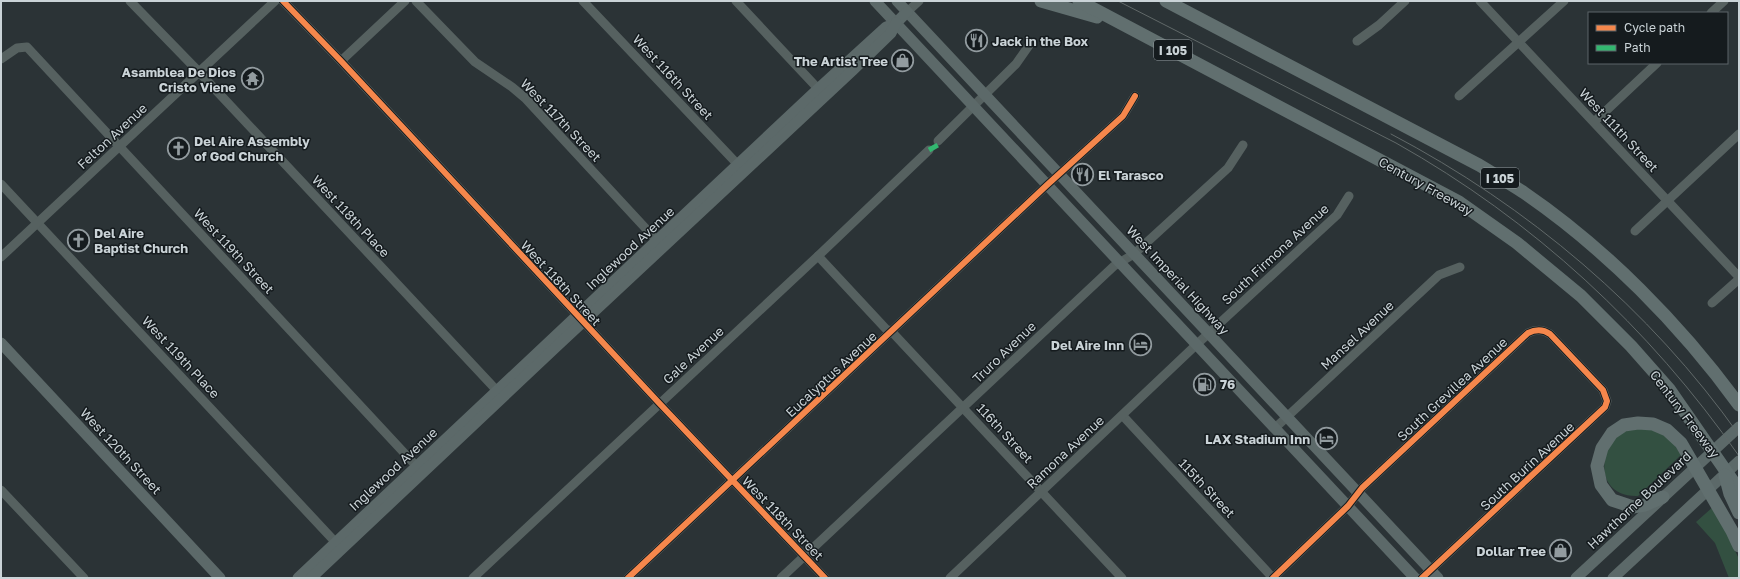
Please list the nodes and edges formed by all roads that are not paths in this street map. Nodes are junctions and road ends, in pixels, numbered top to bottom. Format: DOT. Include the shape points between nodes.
graph roads {
  1 [pos="130,1"];
  2 [pos="275,1"];
  3 [pos="283,1"];
  4 [pos="405,1"];
  5 [pos="416,1"];
  6 [pos="584,1"];
  7 [pos="736,1"];
  8 [pos="875,1"];
  9 [pos="897,1"];
  10 [pos="918,1"];
  11 [pos="1041,1"];
  12 [pos="1079,1"];
  13 [pos="1166,1"];
  14 [pos="1177,1"];
  15 [pos="1405,1"];
  16 [pos="1480,1"];
  17 [pos="1564,1"];
  18 [pos="1724,1"];
  19 [pos="907,12"];
  20 [pos="1712,12"];
  21 [pos="896,22"];
  22 [pos="1209,22"];
  23 [pos="1128,26"];
  24 [pos="1357,41"];
  25 [pos="1520,43"];
  26 [pos="1030,44"];
  27 [pos="1,59"];
  28 [pos="341,61"];
  29 [pos="1656,64"];
  30 [pos="199,72"];
  31 [pos="822,93"];
  32 [pos="985,95"];
  33 [pos="1135,96"];
  34 [pos="1459,96"];
  35 [pos="975,107"];
  36 [pos="1594,122"];
  37 [pos="1739,134"];
  38 [pos="938,141"];
  39 [pos="1243,144"];
  40 [pos="119,148"];
  41 [pos="929,150"];
  42 [pos="742,168"];
  43 [pos="1060,175"];
  44 [pos="1,184"];
  45 [pos="1047,185"];
  46 [pos="1349,196"];
  47 [pos="1668,201"];
  48 [pos="38,222"];
  49 [pos="1635,231"];
  50 [pos="661,244"];
  51 [pos="1134,254"];
  52 [pos="818,256"];
  53 [pos="1,257"];
  54 [pos="1120,262"];
  55 [pos="1460,267"];
  56 [pos="1739,278"];
  57 [pos="1712,303"];
  58 [pos="580,319"];
  59 [pos="892,332"];
  60 [pos="1208,334"];
  61 [pos="1,343"];
  62 [pos="1196,345"];
  63 [pos="1577,362"];
  64 [pos="500,394"];
  65 [pos="660,404"];
  66 [pos="1739,405"];
  67 [pos="964,408"];
  68 [pos="1123,416"];
  69 [pos="1287,417"];
  70 [pos="1739,427"];
  71 [pos="1275,428"];
  72 [pos="1739,461"];
  73 [pos="1721,462"];
  74 [pos="420,470"];
  75 [pos="733,481"];
  76 [pos="1,490"];
  77 [pos="1739,490"];
  78 [pos="1042,492"];
  79 [pos="1358,493"];
  80 [pos="1663,497"];
  81 [pos="1348,506"];
  82 [pos="1739,513"];
  83 [pos="339,545"];
  84 [pos="1739,546"];
  85 [pos="804,556"];
  86 [pos="1430,570"];
  87 [pos="84,578"];
  88 [pos="220,578"];
  89 [pos="298,578"];
  90 [pos="311,578"];
  91 [pos="473,578"];
  92 [pos="628,578"];
  93 [pos="781,578"];
  94 [pos="825,578"];
  95 [pos="950,578"];
  96 [pos="1122,578"];
  97 [pos="1273,578"];
  98 [pos="1415,578"];
  99 [pos="1422,578"];
  100 [pos="1438,578"];
  101 [pos="1576,578"];
  102 [pos="1613,578"];
  1 -- 30 [label="street, West 118th Place"];
  2 -- 30 [label="street, Felton Avenue"];
  3 -- 28 [label="street, West 118th Street"];
  4 -- 28 [label="street"];
  5 -- 50 [label="street, West 117th Street" via="475,62 525,98"];
  6 -- 42 [label="street, West 116th Street"];
  7 -- 31 [label="street"];
  8 -- 21 [label="main road"];
  9 -- 19 [label="main road, West Imperial Highway"];
  10 -- 19 [label="street"];
  11 -- 23 [label="highway"];
  12 -- 23 [label="highway, Century Freeway / I 105"];
  13 -- 22 [label="highway, I 105"];
  14 -- 22 [label="highway"];
  15 -- 24 [label="street"];
  16 -- 25 [label="street, West 111th Street"];
  17 -- 25 [label="street"];
  18 -- 20 [label="street"];
  19 -- 21 [label="main road, Inglewood Avenue"];
  19 -- 32 [label="main road, West Imperial Highway"];
  21 -- 31 [label="main road, Inglewood Avenue" via="891,33"];
  21 -- 35 [label="main road"];
  22 -- 66 [label="highway, I 105" via="1479,165 1524,193 1612,264 1659,309"];
  23 -- 73 [label="highway, Century Freeway / I 105" via="1459,202 1517,243 1581,296 1631,346 1669,389"];
  25 -- 34 [label="street"];
  25 -- 36 [label="street, West 111th Street"];
  26 -- 32 [label="street" via="1016,64"];
  27 -- 40 [label="street, West 119th Street" via="17,48 27,47"];
  28 -- 58 [label="street, West 118th Street"];
  29 -- 36 [label="street"];
  30 -- 40 [label="street, Felton Avenue"];
  30 -- 64 [label="street, West 118th Place"];
  31 -- 42 [label="main road, Inglewood Avenue"];
  32 -- 35 [label="street"];
  32 -- 43 [label="main road, West Imperial Highway"];
  33 -- 43 [label="street, Eucalyptus Avenue" via="1123,116"];
  35 -- 38 [label="street"];
  35 -- 45 [label="main road"];
  36 -- 47 [label="street, West 111th Street"];
  37 -- 47 [label="street"];
  39 -- 51 [label="street, Truro Avenue" via="1228,168"];
  40 -- 48 [label="street, Felton Avenue"];
  40 -- 74 [label="street, West 119th Street"];
  41 -- 52 [label="street, Gale Avenue"];
  42 -- 50 [label="main road, Inglewood Avenue"];
  43 -- 45 [label="street, Eucalyptus Avenue"];
  43 -- 51 [label="main road, West Imperial Highway"];
  44 -- 48 [label="street, West 119th Place"];
  45 -- 54 [label="main road"];
  45 -- 59 [label="street, Eucalyptus Avenue"];
  46 -- 60 [label="street, South Firmona Avenue" via="1337,215"];
  47 -- 49 [label="street"];
  47 -- 56 [label="street, West 111th Street"];
  48 -- 53 [label="street, Felton Avenue"];
  48 -- 83 [label="street, West 119th Place"];
  50 -- 58 [label="main road, Inglewood Avenue"];
  51 -- 54 [label="street, Truro Avenue"];
  51 -- 60 [label="main road, West Imperial Highway"];
  52 -- 59 [label="street, 116th Street" via="886,329"];
  52 -- 65 [label="street, Gale Avenue"];
  54 -- 62 [label="main road"];
  54 -- 67 [label="street, Truro Avenue"];
  55 -- 69 [label="street, Mansel Avenue" via="1439,275"];
  56 -- 57 [label="street"];
  58 -- 64 [label="main road, Inglewood Avenue"];
  58 -- 65 [label="street, West 118th Street"];
  59 -- 67 [label="street, 116th Street"];
  59 -- 75 [label="street, Eucalyptus Avenue"];
  60 -- 62 [label="street, South Firmona Avenue"];
  60 -- 69 [label="main road, West Imperial Highway"];
  61 -- 88 [label="main road, West 120th Street"];
  62 -- 68 [label="street, Ramona Avenue"];
  62 -- 71 [label="main road"];
  63 -- 79 [label="street, South Grevillea Avenue" via="1546,331 1533,330"];
  63 -- 86 [label="street, South Burin Avenue" via="1603,390 1607,401 1605,407"];
  64 -- 74 [label="main road, Inglewood Avenue"];
  65 -- 75 [label="street, West 118th Street"];
  65 -- 91 [label="street, Gale Avenue"];
  67 -- 78 [label="street, 116th Street"];
  67 -- 85 [label="street, Truro Avenue"];
  68 -- 78 [label="street, Ramona Avenue"];
  68 -- 97 [label="street, 115th Street"];
  69 -- 71 [label="street, Mansel Avenue"];
  69 -- 79 [label="main road, West Imperial Highway"];
  70 -- 80 [label="main road, Hawthorne Boulevard"];
  71 -- 81 [label="main road"];
  72 -- 102 [label="main road"];
  73 -- 77 [label="highway, Century Freeway / I 105"];
  73 -- 82 [label="highway" via="1730,494"];
  74 -- 83 [label="main road, Inglewood Avenue"];
  75 -- 85 [label="street, West 118th Street"];
  75 -- 92 [label="street, Eucalyptus Avenue"];
  76 -- 87 [label="street"];
  78 -- 95 [label="street, Ramona Avenue"];
  78 -- 96 [label="street, 116th Street"];
  79 -- 81 [label="street, South Grevillea Avenue"];
  79 -- 86 [label="main road, West Imperial Highway"];
  80 -- 84 [label="highway" via="1633,507 1612,500 1600,485 1597,466 1602,448 1612,433 1624,425 1653,424 1667,430 1681,443"];
  80 -- 101 [label="main road, Hawthorne Boulevard"];
  81 -- 97 [label="street, South Grevillea Avenue"];
  81 -- 98 [label="main road"];
  83 -- 89 [label="main road, Inglewood Avenue"];
  83 -- 90 [label="main road, Inglewood Avenue"];
  85 -- 93 [label="street, Truro Avenue"];
  85 -- 94 [label="street, West 118th Street"];
  86 -- 99 [label="street, South Burin Avenue"];
  86 -- 100 [label="main road, West Imperial Highway"];
}
